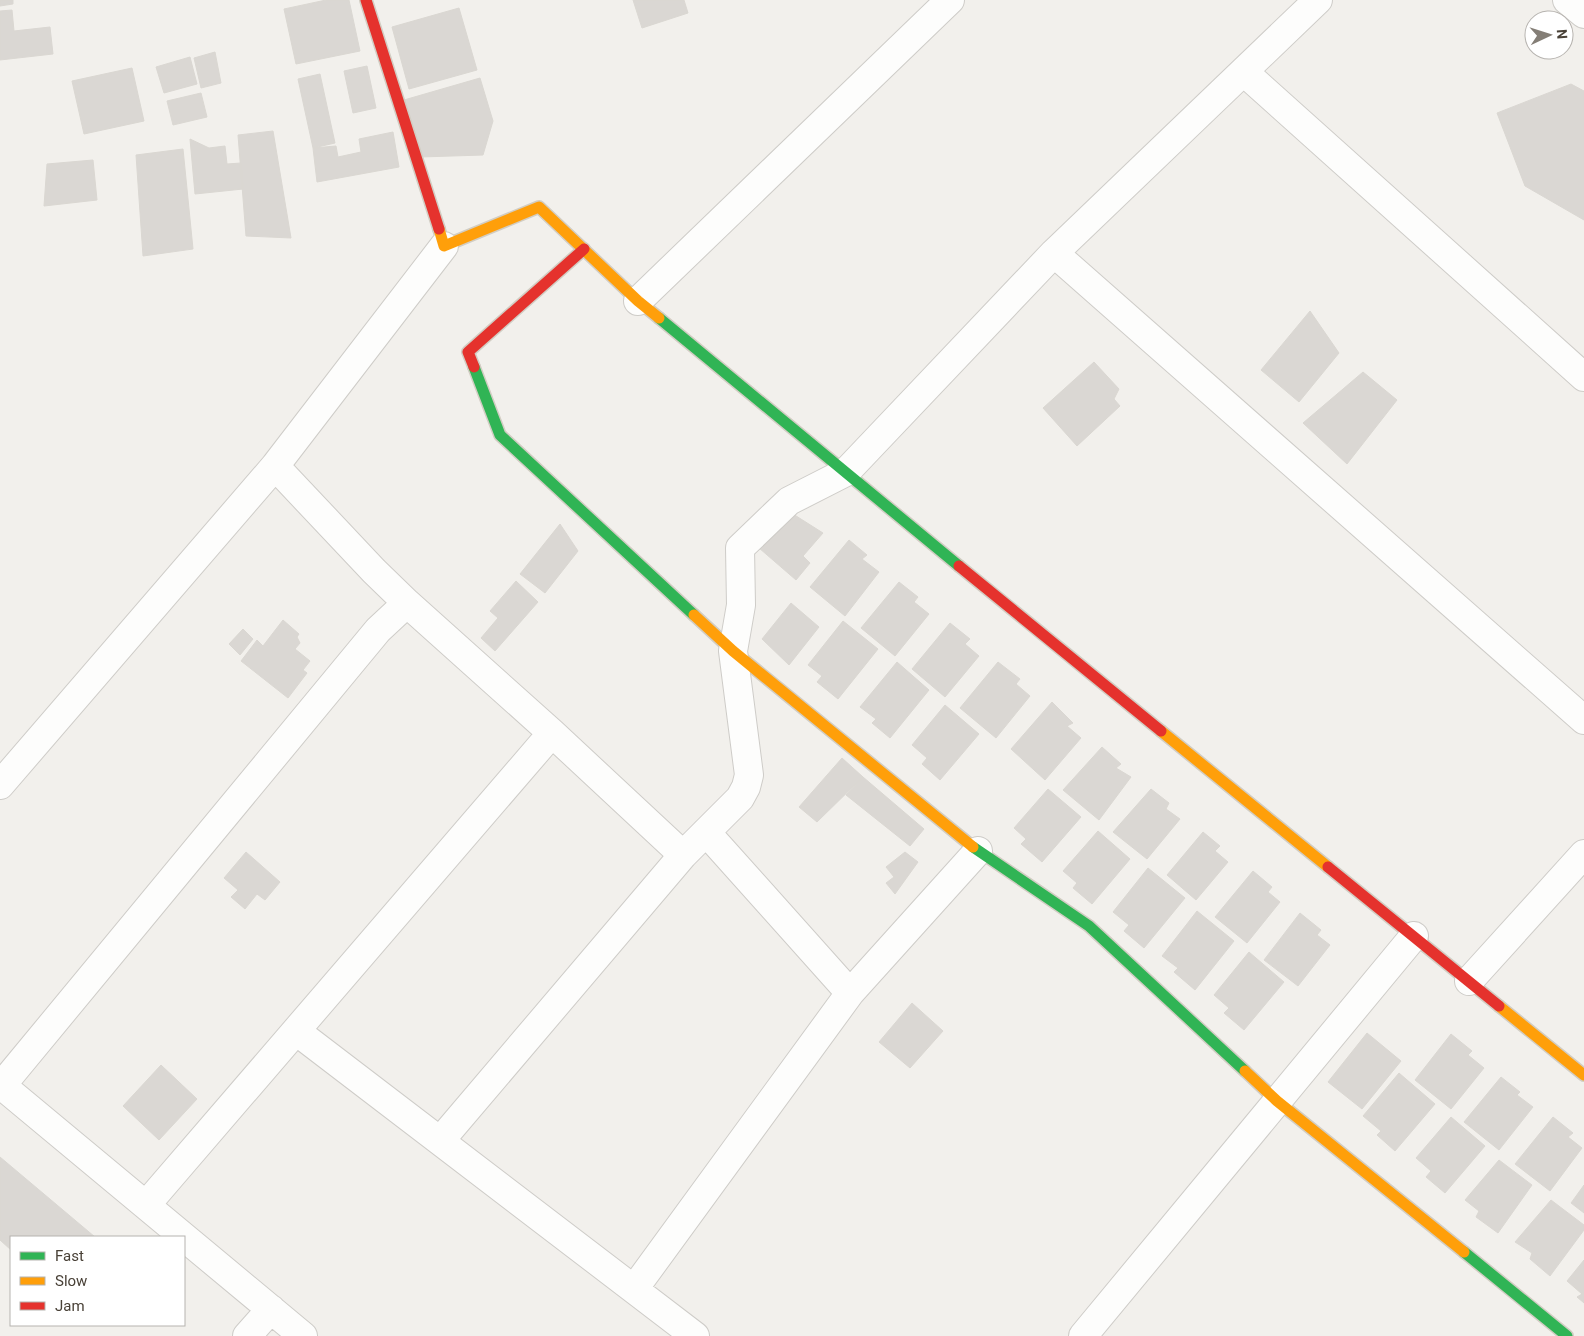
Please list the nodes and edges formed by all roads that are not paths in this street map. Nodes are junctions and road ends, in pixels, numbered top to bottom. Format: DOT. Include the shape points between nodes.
graph roads {
  1 [pos="366,0"];
  2 [pos="950,0"];
  3 [pos="1318,0"];
  4 [pos="1567,0"];
  5 [pos="1584,14"];
  6 [pos="1244,72"];
  7 [pos="444,246"];
  8 [pos="584,249"];
  9 [pos="1054,252"];
  10 [pos="638,301"];
  11 [pos="1584,377"];
  12 [pos="274,466"];
  13 [pos="846,472"];
  14 [pos="407,603"];
  15 [pos="734,651"];
  16 [pos="1584,720"];
  17 [pos="552,732"];
  18 [pos="0,785"];
  19 [pos="706,832"];
  20 [pos="978,851"];
  21 [pos="1584,854"];
  22 [pos="683,855"];
  23 [pos="1414,936"];
  24 [pos="1469,980"];
  25 [pos="850,994"];
  26 [pos="296,1031"];
  27 [pos="1584,1075"];
  28 [pos="1,1084"];
  29 [pos="1278,1101"];
  30 [pos="440,1141"];
  31 [pos="146,1205"];
  32 [pos="183,1236"];
  33 [pos="185,1237"];
  34 [pos="634,1289"];
  35 [pos="271,1309"];
  36 [pos="247,1336"];
  37 [pos="303,1336"];
  38 [pos="695,1336"];
  39 [pos="1083,1336"];
  40 [pos="1567,1336"];
  1 -- 7 [label="street"];
  2 -- 10 [label="street"];
  3 -- 6 [label="street"];
  4 -- 5 [label="street"];
  6 -- 9 [label="street"];
  6 -- 11 [label="street"];
  7 -- 8 [label="street" via="539,206"];
  7 -- 12 [label="street"];
  8 -- 10 [label="street"];
  8 -- 15 [label="street" via="468,352 500,435"];
  9 -- 13 [label="street"];
  9 -- 16 [label="street"];
  10 -- 13 [label="street"];
  12 -- 14 [label="street"];
  12 -- 18 [label="street"];
  13 -- 15 [label="street" via="788,501 740,548 741,605"];
  13 -- 23 [label="street"];
  14 -- 17 [label="street"];
  14 -- 28 [label="street" via="378,630"];
  15 -- 19 [label="street" via="749,775 740,798"];
  15 -- 20 [label="street"];
  17 -- 22 [label="street"];
  17 -- 26 [label="street"];
  19 -- 22 [label="street"];
  19 -- 25 [label="street"];
  20 -- 25 [label="street"];
  20 -- 29 [label="street" via="1089,926"];
  21 -- 24 [label="street"];
  22 -- 30 [label="street"];
  23 -- 24 [label="street"];
  23 -- 29 [label="street"];
  24 -- 27 [label="street"];
  25 -- 34 [label="street"];
  26 -- 30 [label="street"];
  26 -- 31 [label="street"];
  28 -- 31 [label="street"];
  29 -- 39 [label="street"];
  29 -- 40 [label="street"];
  30 -- 34 [label="street"];
  31 -- 32 [label="street"];
  33 -- 35 [label="street"];
  34 -- 38 [label="street"];
  35 -- 36 [label="street"];
  35 -- 37 [label="street"];
}
